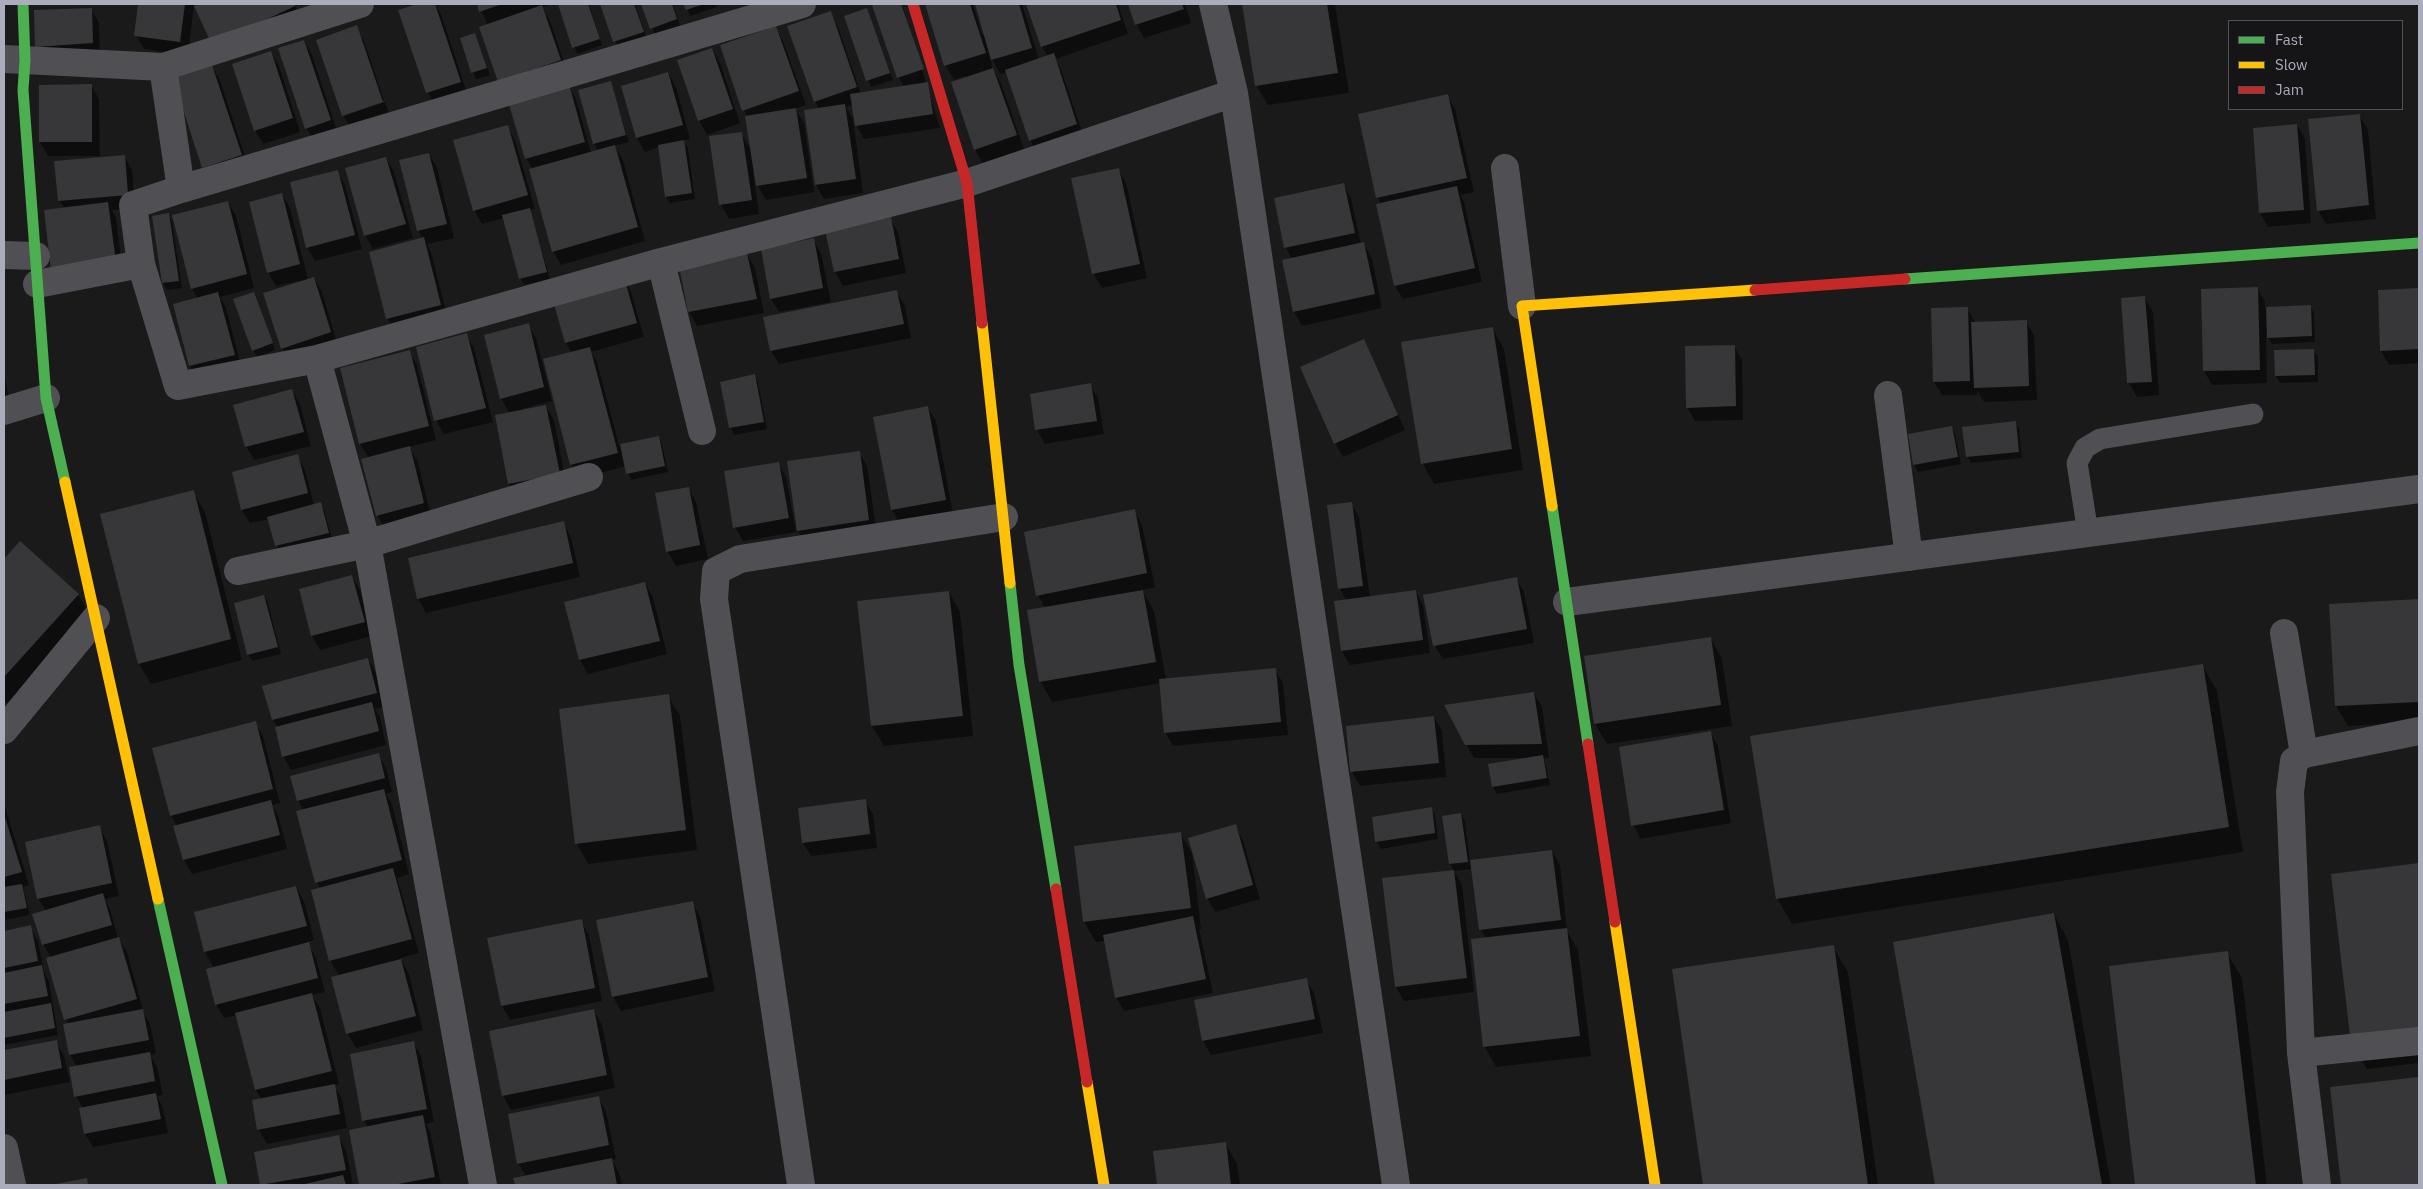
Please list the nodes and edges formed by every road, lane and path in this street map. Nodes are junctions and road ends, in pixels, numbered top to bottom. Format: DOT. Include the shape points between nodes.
graph roads {
  1 [pos="24,4"];
  2 [pos="360,4"];
  3 [pos="802,4"];
  4 [pos="913,4"];
  5 [pos="1213,4"];
  6 [pos="15,59"];
  7 [pos="163,67"];
  8 [pos="1234,93"];
  9 [pos="1505,168"];
  10 [pos="967,183"];
  11 [pos="180,189"];
  12 [pos="2419,243"];
  13 [pos="4,255"];
  14 [pos="36,256"];
  15 [pos="661,262"];
  16 [pos="141,264"];
  17 [pos="37,284"];
  18 [pos="1522,306"];
  19 [pos="318,359"];
  20 [pos="1888,395"];
  21 [pos="46,398"];
  22 [pos="4,411"];
  23 [pos="2253,414"];
  24 [pos="702,431"];
  25 [pos="589,477"];
  26 [pos="2419,489"];
  27 [pos="1004,517"];
  28 [pos="2088,534"];
  29 [pos="367,544"];
  30 [pos="1909,557"];
  31 [pos="238,572"];
  32 [pos="1567,602"];
  33 [pos="96,618"];
  34 [pos="2284,633"];
  35 [pos="4,730"];
  36 [pos="2419,731"];
  37 [pos="2304,754"];
  38 [pos="2419,1041"];
  39 [pos="2301,1053"];
  40 [pos="4,1148"];
  41 [pos="12,1185"];
  42 [pos="222,1185"];
  43 [pos="483,1185"];
  44 [pos="801,1185"];
  45 [pos="1104,1185"];
  46 [pos="1396,1185"];
  47 [pos="1655,1185"];
  48 [pos="2317,1185"];
  1 -- 6 [label="street"];
  2 -- 7 [label="street"];
  3 -- 11 [label="street"];
  4 -- 10 [label="street"];
  5 -- 8 [label="street"];
  6 -- 7 [label="street"];
  6 -- 14 [label="street" via="23,90"];
  7 -- 11 [label="street"];
  8 -- 10 [label="street"];
  8 -- 46 [label="street"];
  9 -- 18 [label="street"];
  10 -- 15 [label="street"];
  10 -- 27 [label="street"];
  11 -- 16 [label="street" via="133,205"];
  12 -- 18 [label="street"];
  13 -- 14 [label="street"];
  14 -- 17 [label="street"];
  15 -- 19 [label="street"];
  15 -- 24 [label="street"];
  16 -- 17 [label="street"];
  16 -- 19 [label="street" via="178,386"];
  17 -- 21 [label="street"];
  18 -- 32 [label="street"];
  19 -- 29 [label="street"];
  20 -- 30 [label="street"];
  21 -- 22 [label="street"];
  21 -- 33 [label="street"];
  23 -- 28 [label="lane" via="2100,439 2085,448 2076,463"];
  25 -- 29 [label="street"];
  26 -- 28 [label="street"];
  27 -- 44 [label="street" via="740,559 716,571 714,599"];
  27 -- 45 [label="street" via="1020,665"];
  28 -- 30 [label="street"];
  29 -- 31 [label="street"];
  29 -- 43 [label="street"];
  30 -- 32 [label="street"];
  32 -- 47 [label="street"];
  33 -- 35 [label="street"];
  33 -- 42 [label="street"];
  34 -- 37 [label="street"];
  36 -- 37 [label="street"];
  37 -- 39 [label="street" via="2294,761 2290,792"];
  38 -- 39 [label="street"];
  39 -- 48 [label="street"];
  40 -- 41 [label="street"];
}
